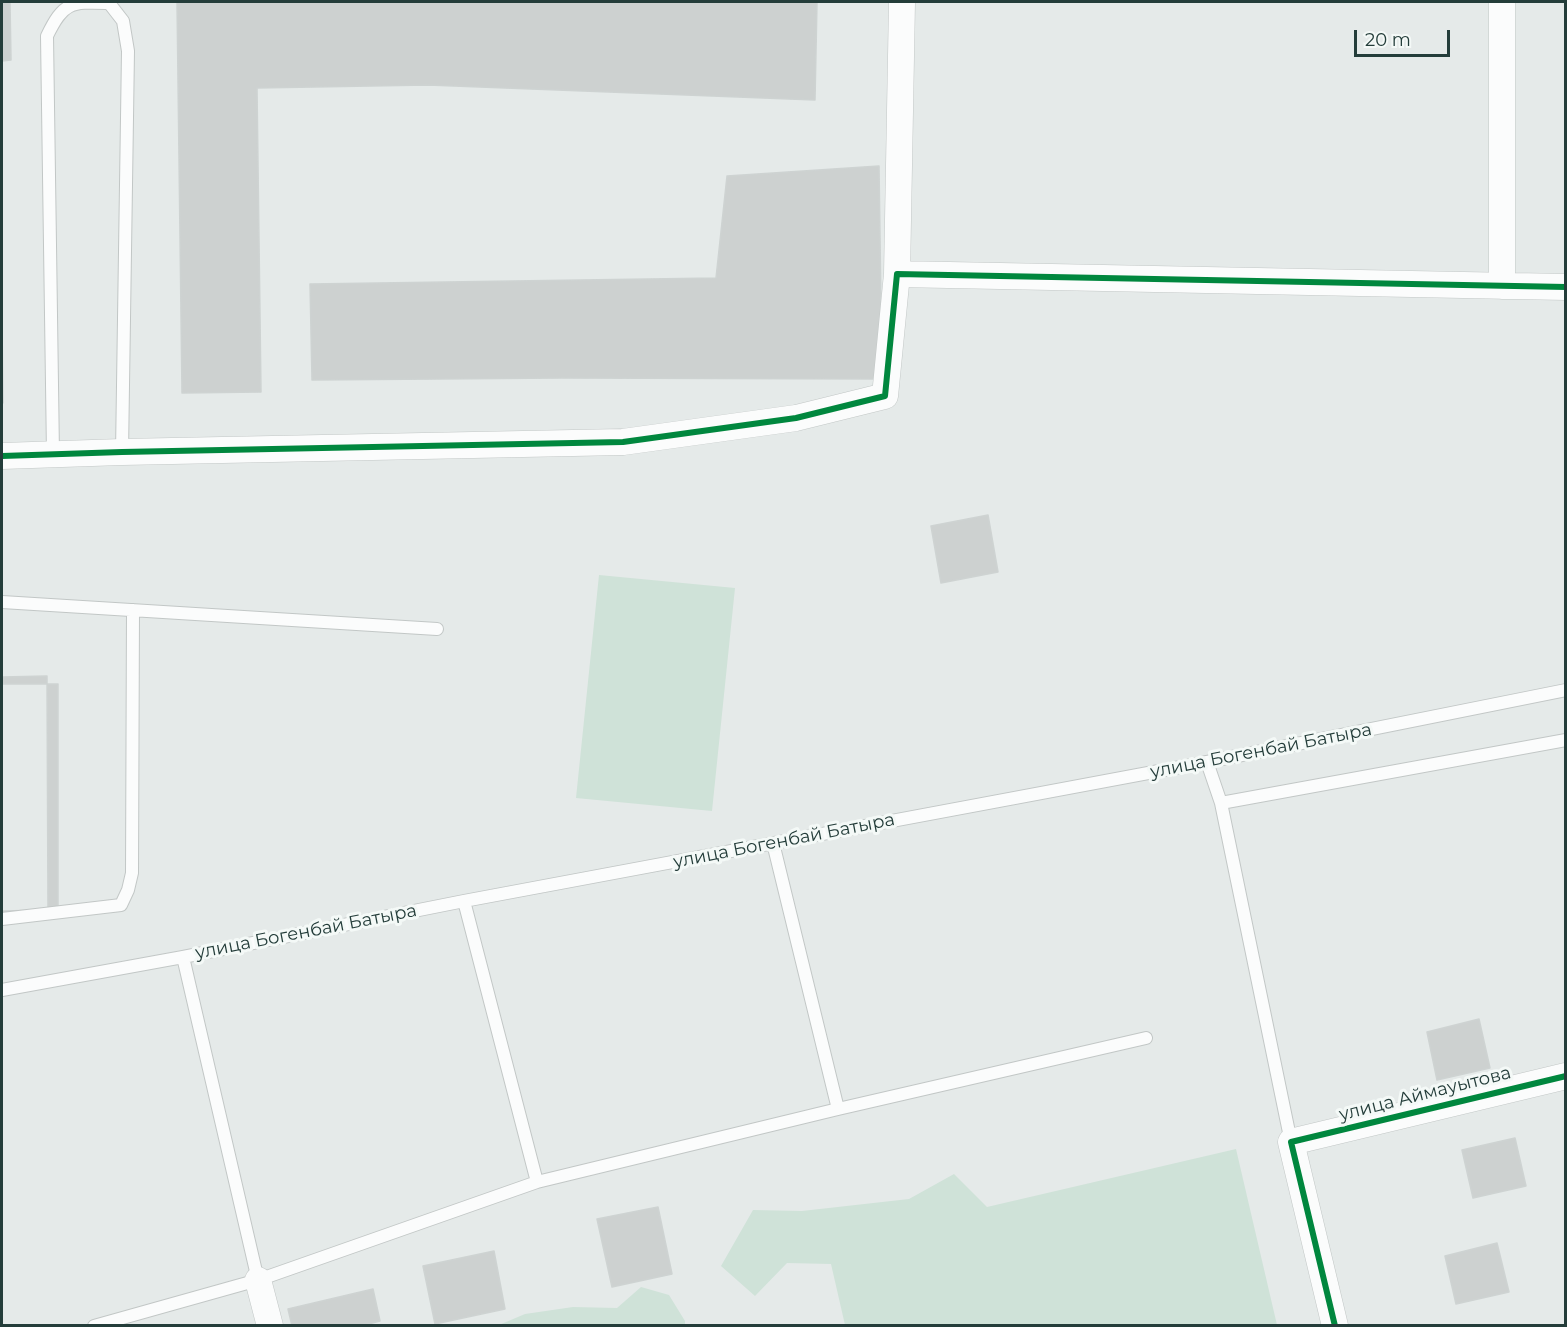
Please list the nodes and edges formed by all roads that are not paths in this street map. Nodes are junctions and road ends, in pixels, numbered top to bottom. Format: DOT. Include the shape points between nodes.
graph roads {
  1 [pos="903,2"];
  2 [pos="1502,2"];
  3 [pos="897,274"];
  4 [pos="1502,286"];
  5 [pos="1566,287"];
  6 [pos="122,452"];
  7 [pos="53,454"];
  8 [pos="2,456"];
  9 [pos="2,602"];
  10 [pos="133,610"];
  11 [pos="437,629"];
  12 [pos="1566,690"];
  13 [pos="1566,740"];
  14 [pos="1207,762"];
  15 [pos="1221,803"];
  16 [pos="773,843"];
  17 [pos="464,901"];
  18 [pos="2,919"];
  19 [pos="183,957"];
  20 [pos="2,990"];
  21 [pos="1146,1038"];
  22 [pos="1566,1076"];
  23 [pos="838,1109"];
  24 [pos="1291,1142"];
  25 [pos="537,1182"];
  26 [pos="258,1280"];
  27 [pos="94,1326"];
  28 [pos="270,1326"];
  29 [pos="1335,1326"];
  1 -- 3 [label="street"];
  2 -- 4 [label="street"];
  3 -- 4 [label="street"];
  3 -- 6 [label="street" via="885,396 796,418 623,442"];
  4 -- 5 [label="street"];
  6 -- 7 [label="street"];
  6 -- 7 [label="lane" via="128,51 123,21 109,3 77,2 57,15 47,36"];
  7 -- 8 [label="street"];
  9 -- 10 [label="lane"];
  10 -- 11 [label="lane"];
  10 -- 18 [label="lane" via="132,873 128,890 121,905"];
  12 -- 14 [label="lane, улица Богенбай Батыра"];
  13 -- 15 [label="lane"];
  14 -- 15 [label="lane"];
  14 -- 16 [label="lane, улица Богенбай Батыра"];
  15 -- 24 [label="lane"];
  16 -- 17 [label="lane, улица Богенбай Батыра"];
  16 -- 23 [label="lane"];
  17 -- 19 [label="lane, улица Богенбай Батыра"];
  17 -- 25 [label="lane"];
  19 -- 20 [label="lane, улица Богенбай Батыра"];
  19 -- 26 [label="lane"];
  21 -- 23 [label="lane"];
  22 -- 24 [label="street, улица Аймауытова"];
  23 -- 25 [label="lane"];
  24 -- 29 [label="street"];
  25 -- 26 [label="lane"];
  26 -- 27 [label="lane"];
  26 -- 28 [label="street"];
}
